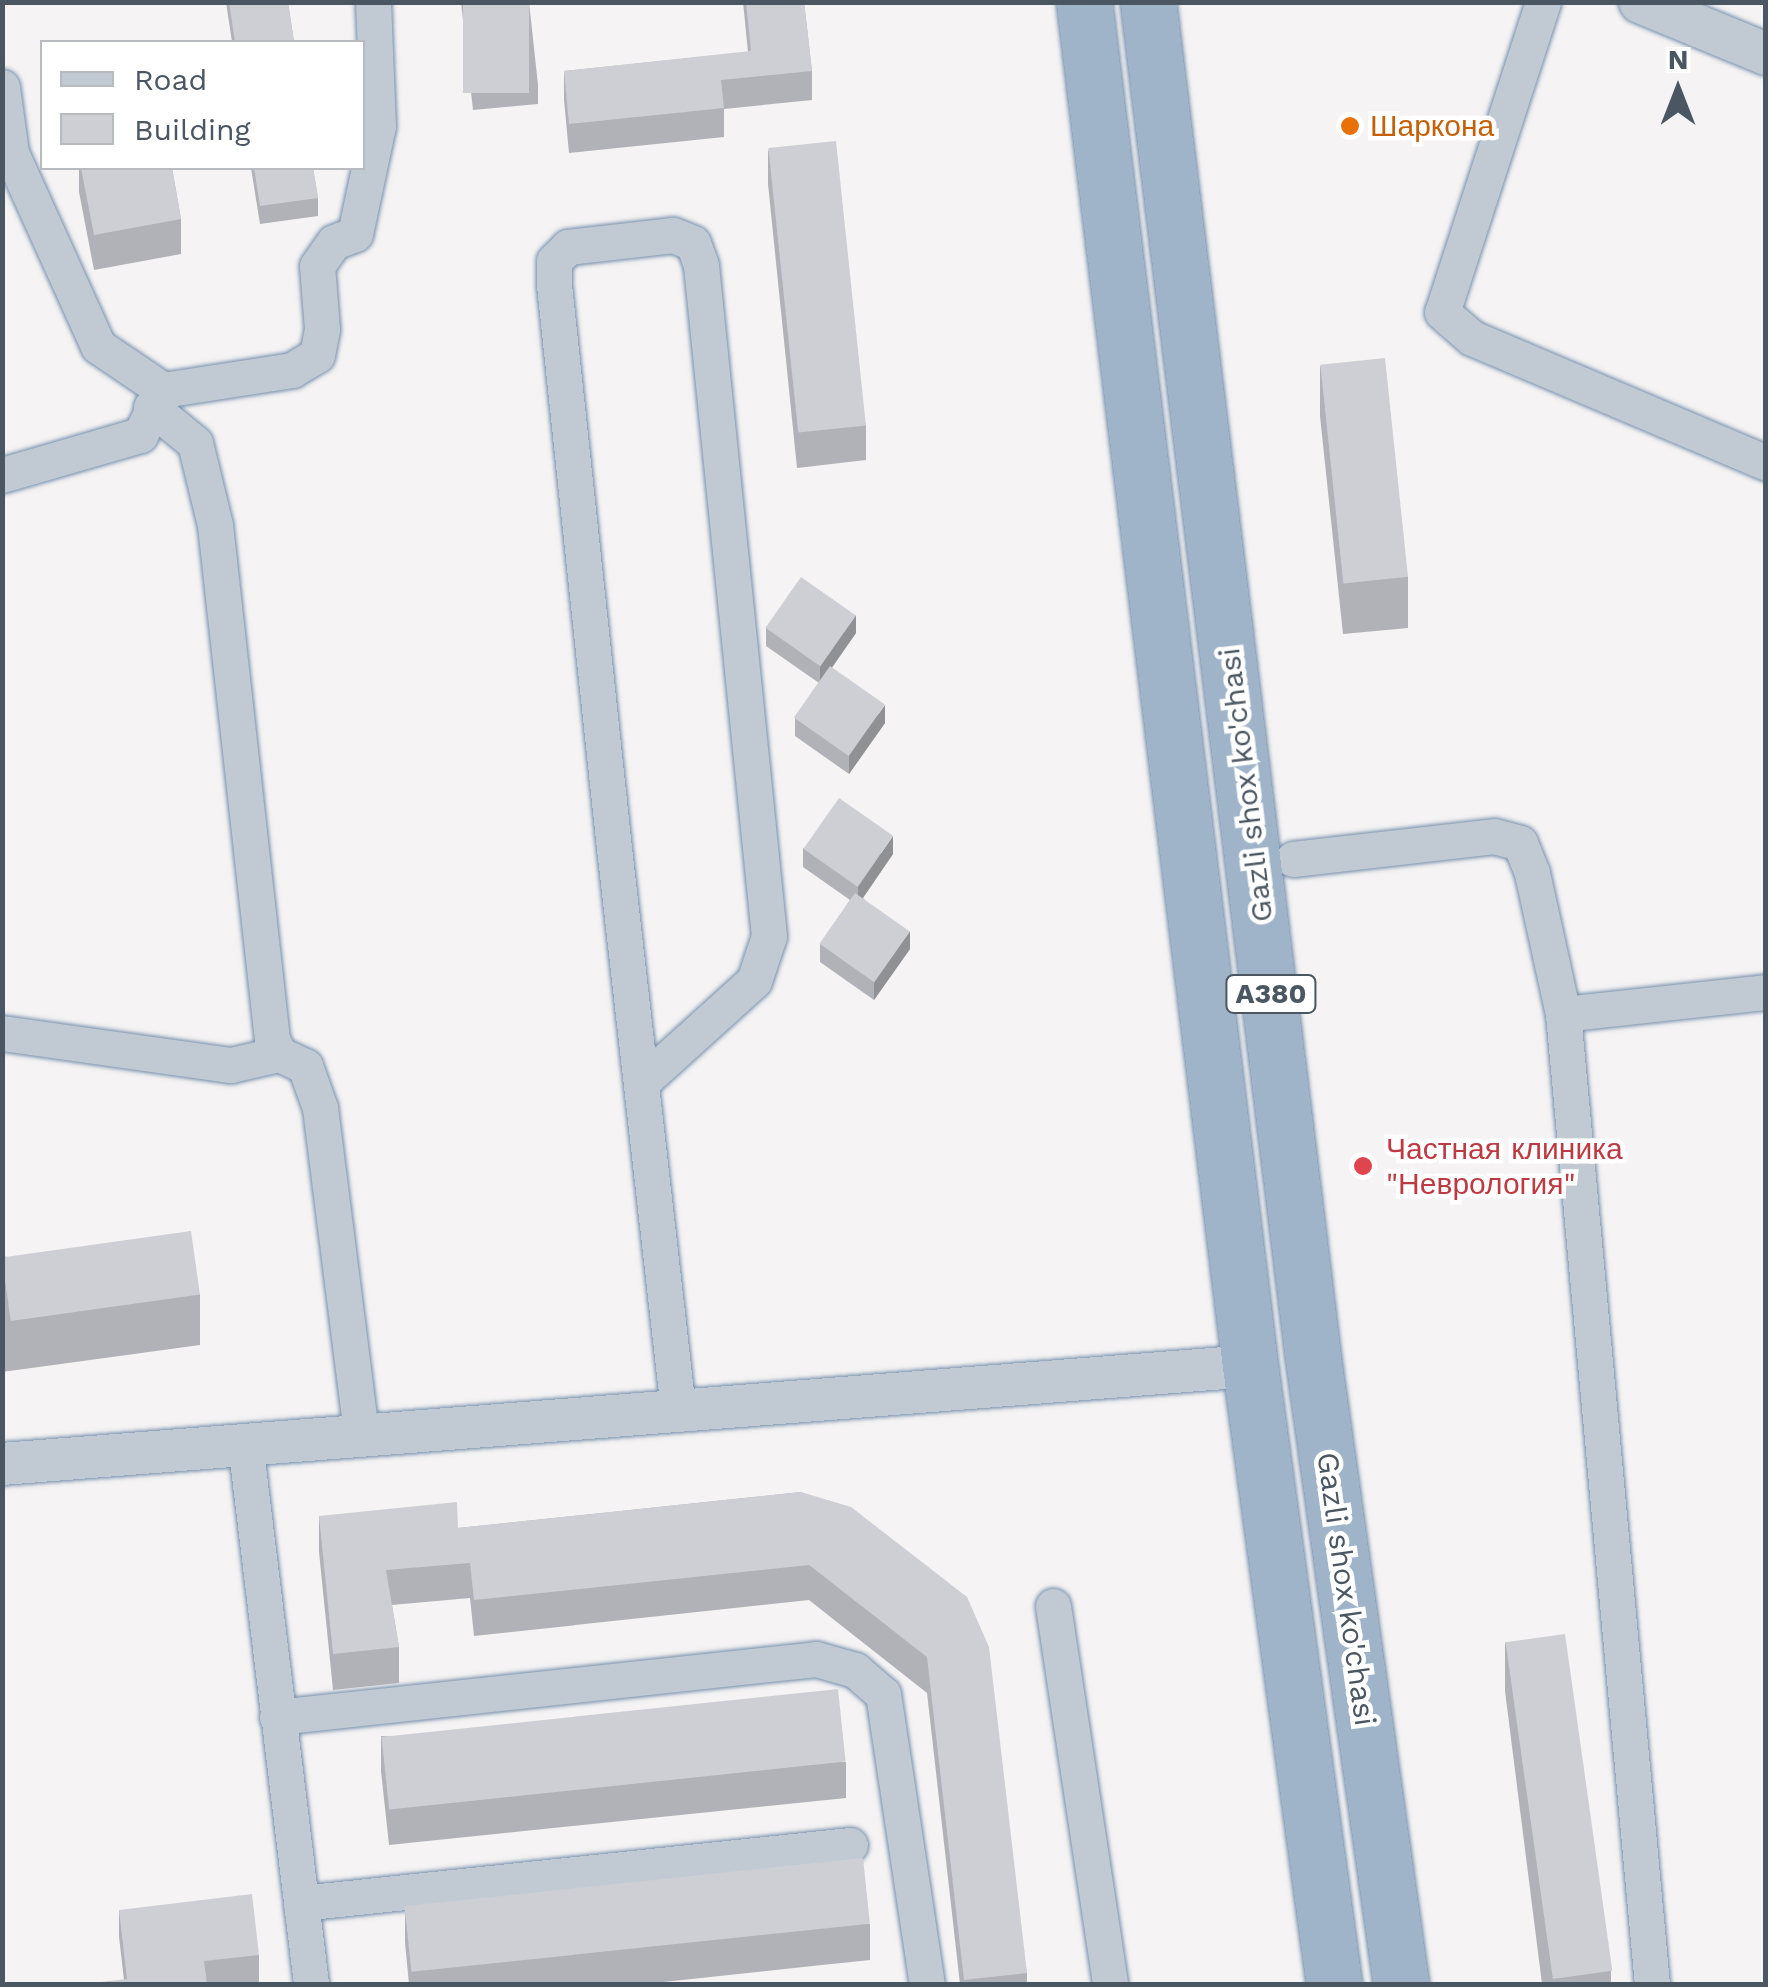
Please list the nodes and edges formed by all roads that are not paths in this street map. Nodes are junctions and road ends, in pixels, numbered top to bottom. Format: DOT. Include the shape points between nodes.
graph roads {
  1 [pos="373,2"];
  2 [pos="1084,2"];
  3 [pos="1148,2"];
  4 [pos="1543,2"];
  5 [pos="1640,2"];
  6 [pos="1766,54"];
  7 [pos="2,87"];
  8 [pos="157,398"];
  9 [pos="1766,463"];
  10 [pos="2,475"];
  11 [pos="1293,859"];
  12 [pos="1766,992"];
  13 [pos="1563,1014"];
  14 [pos="2,1033"];
  15 [pos="279,1054"];
  16 [pos="641,1083"];
  17 [pos="1250,1366"];
  18 [pos="678,1410"];
  19 [pos="362,1434"];
  20 [pos="245,1442"];
  21 [pos="2,1464"];
  22 [pos="1053,1606"];
  23 [pos="277,1717"];
  24 [pos="850,1845"];
  25 [pos="300,1903"];
  26 [pos="311,1984"];
  27 [pos="926,1984"];
  28 [pos="1110,1984"];
  29 [pos="1334,1984"];
  30 [pos="1401,1984"];
  31 [pos="1652,1984"];
  1 -- 8 [label="street" via="378,126 354,234 334,242 318,266 317,355 292,370"];
  2 -- 17 [label="highway, Gazli shox ko'chasi / A380"];
  3 -- 30 [label="highway, Gazli shox ko'chasi / A380" via="1313,1358"];
  4 -- 9 [label="street" via="1442,312 1472,338"];
  5 -- 6 [label="street"];
  7 -- 8 [label="street" via="11,153 98,346"];
  8 -- 10 [label="street" via="140,435"];
  8 -- 15 [label="street" via="195,442 215,525"];
  11 -- 13 [label="street" via="1494,836 1520,842"];
  12 -- 13 [label="street"];
  13 -- 31 [label="street"];
  14 -- 15 [label="street" via="231,1065"];
  15 -- 19 [label="street" via="305,1066 320,1108"];
  16 -- 16 [label="street" via="554,261 568,248 673,236 693,243 701,265 769,936 754,981"];
  16 -- 18 [label="street"];
  17 -- 18 [label="street"];
  17 -- 29 [label="highway, Gazli shox ko'chasi / A380"];
  18 -- 19 [label="street"];
  19 -- 20 [label="street"];
  20 -- 21 [label="street"];
  20 -- 23 [label="street"];
  22 -- 28 [label="street"];
  23 -- 25 [label="street"];
  23 -- 27 [label="street" via="816,1658 855,1670 882,1694"];
  24 -- 25 [label="street"];
  25 -- 26 [label="street"];
}
